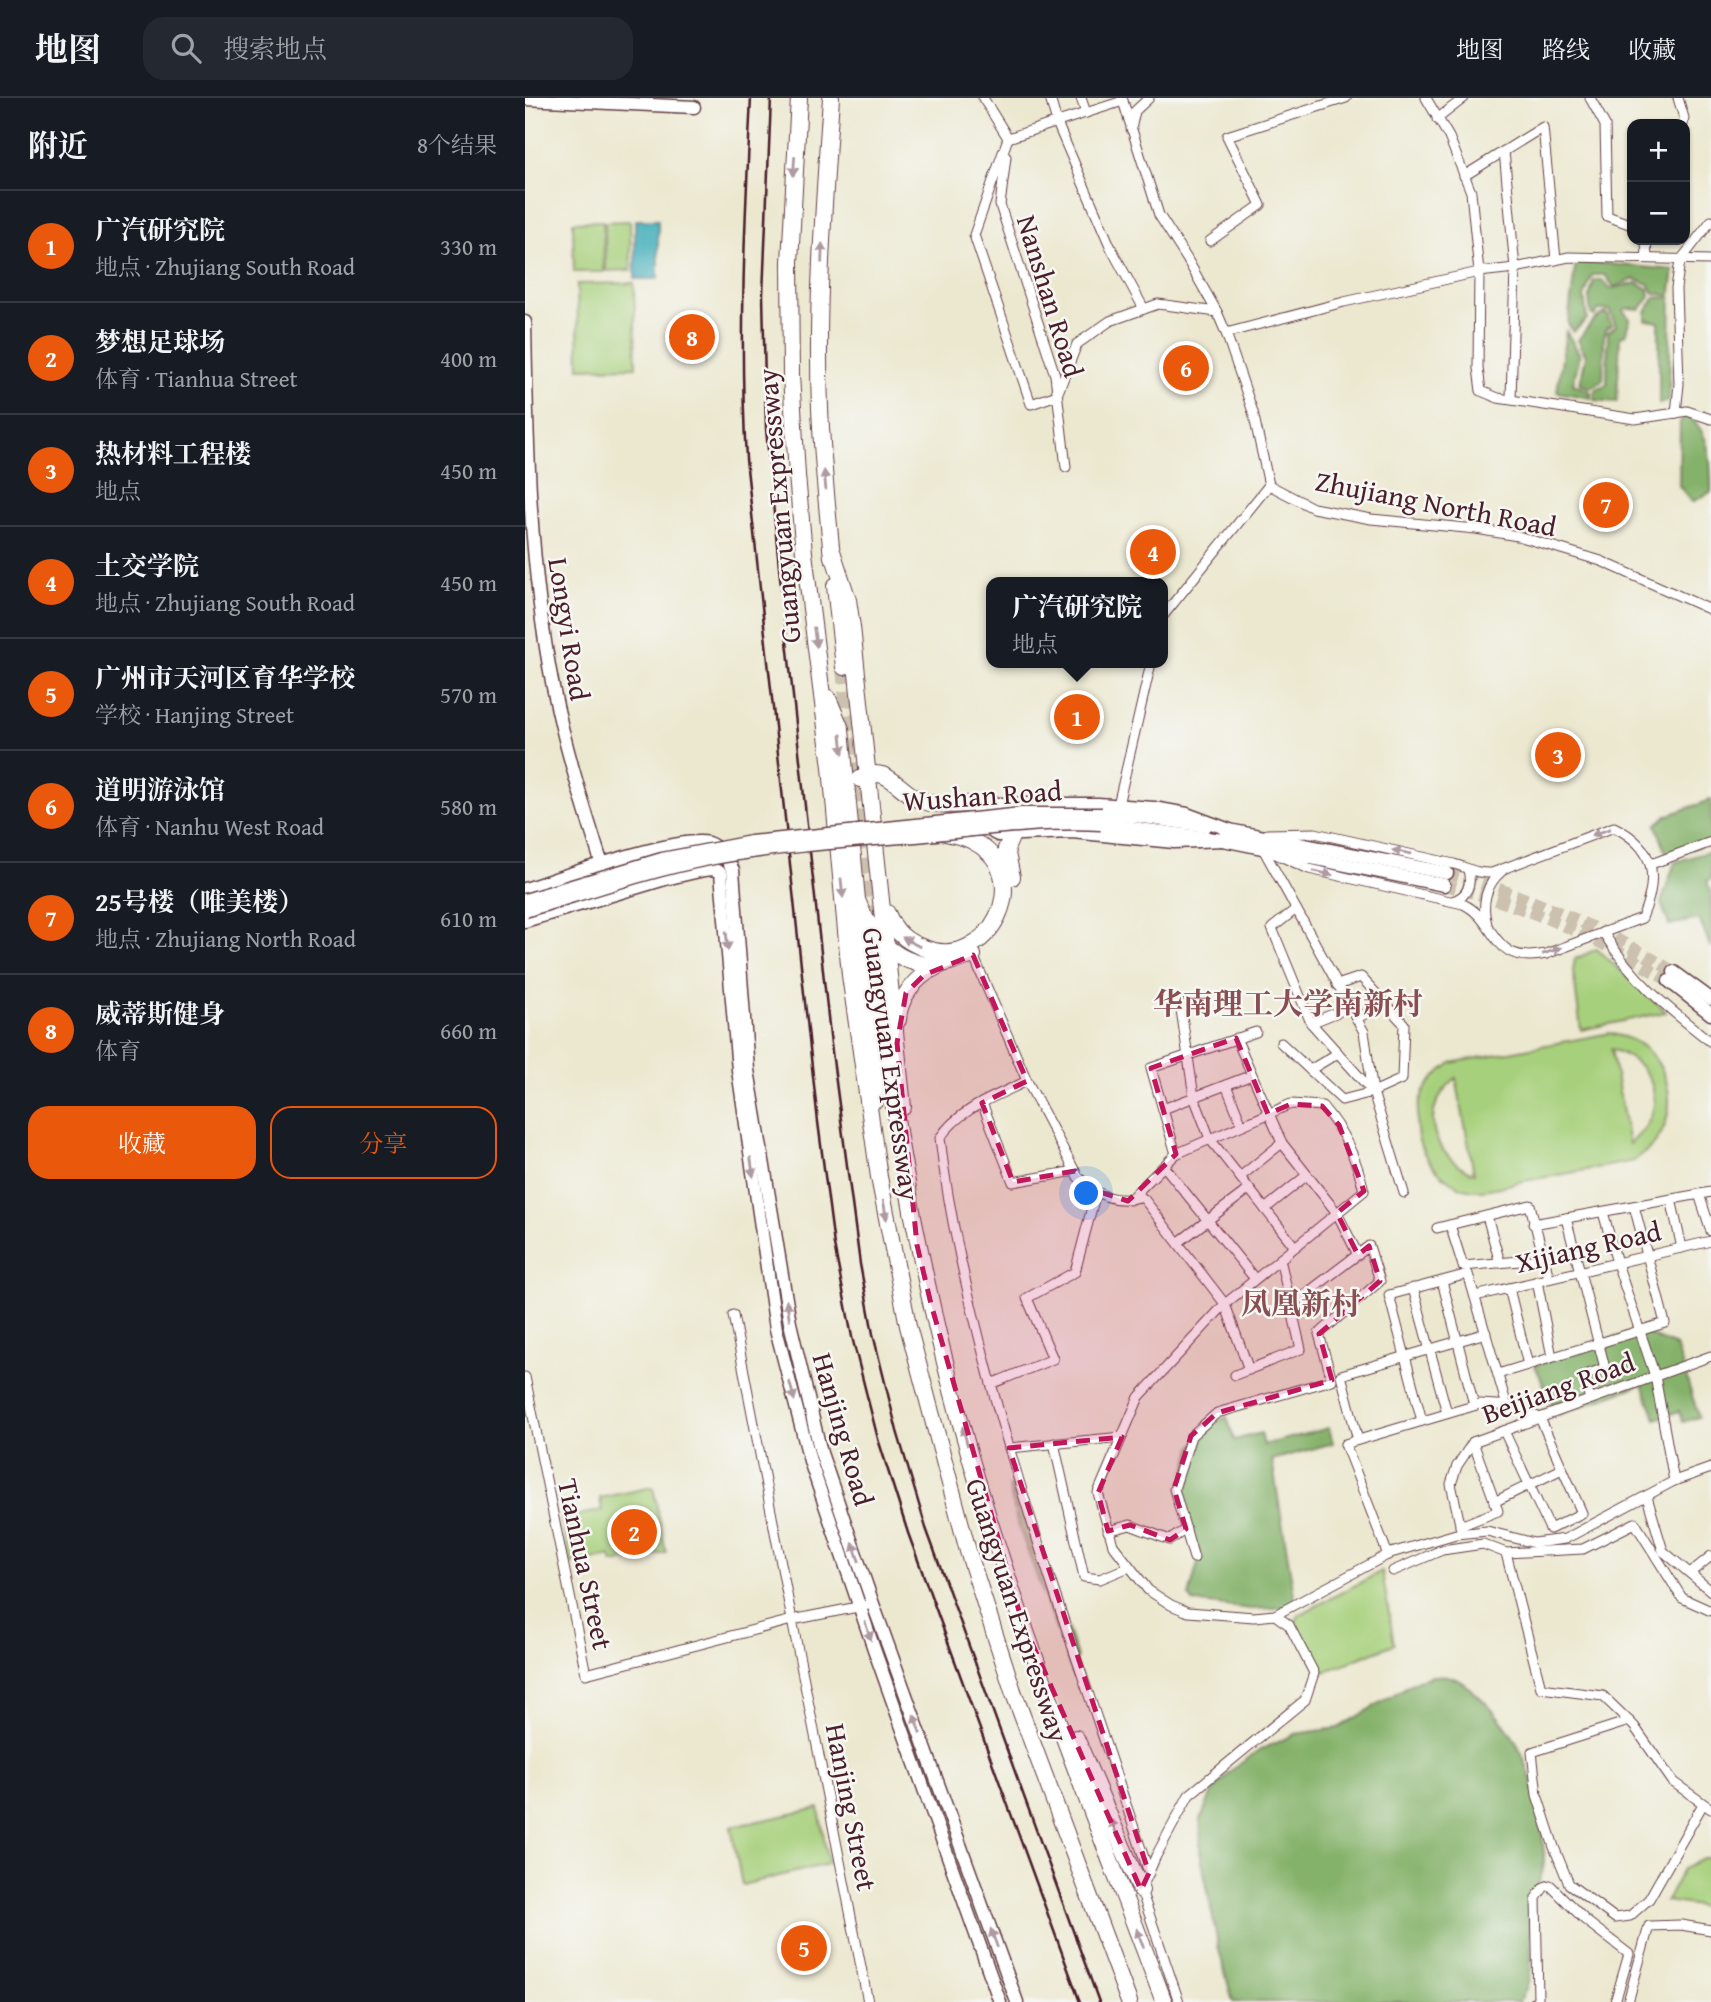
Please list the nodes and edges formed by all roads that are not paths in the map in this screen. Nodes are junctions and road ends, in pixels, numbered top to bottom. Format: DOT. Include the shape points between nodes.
graph roads {
  1 [pos="799,98"];
  2 [pos="831,98"];
  3 [pos="1050,98"];
  4 [pos="1081,98"];
  5 [pos="1149,98"];
  6 [pos="1346,98"];
  7 [pos="1426,98"];
  8 [pos="1464,98"];
  9 [pos="1591,98"];
  10 [pos="1678,98"];
  11 [pos="525,99"];
  12 [pos="985,100"];
  13 [pos="1123,100"];
  14 [pos="694,107"];
  15 [pos="1086,113"];
  16 [pos="1437,119"];
  17 [pos="1684,119"];
  18 [pos="1057,122"];
  19 [pos="1131,131"];
  20 [pos="1008,138"];
  21 [pos="1504,151"];
  22 [pos="1464,176"];
  23 [pos="1711,221"];
  24 [pos="1627,223"];
  25 [pos="1210,241"];
  26 [pos="1646,245"];
  27 [pos="1647,258"];
  28 [pos="1556,260"];
  29 [pos="1711,260"];
  30 [pos="1681,261"];
  31 [pos="1515,268"];
  32 [pos="1479,272"];
  33 [pos="1144,309"];
  34 [pos="1217,312"];
  35 [pos="525,322"];
  36 [pos="1226,333"];
  37 [pos="1057,395"];
  38 [pos="1511,399"];
  39 [pos="1676,413"];
  40 [pos="1711,419"];
  41 [pos="1066,467"];
  42 [pos="1269,485"];
  43 [pos="831,548"];
  44 [pos="1168,610"];
  45 [pos="1711,610"];
  46 [pos="844,667"];
  47 [pos="1150,668"];
  48 [pos="821,680"];
  49 [pos="869,774"];
  50 [pos="848,799"];
  51 [pos="987,804"];
  52 [pos="1118,805"];
  53 [pos="1102,819"];
  54 [pos="946,833"];
  55 [pos="1012,835"];
  56 [pos="1227,835"];
  57 [pos="1259,841"];
  58 [pos="1711,842"];
  59 [pos="1651,864"];
  60 [pos="602,865"];
  61 [pos="1507,866"];
  62 [pos="1468,870"];
  63 [pos="1446,879"];
  64 [pos="525,889"];
  65 [pos="612,894"];
  66 [pos="525,900"];
  67 [pos="857,900"];
  68 [pos="883,901"];
  69 [pos="1451,901"];
  70 [pos="1296,909"];
  71 [pos="525,911"];
  72 [pos="525,921"];
  73 [pos="1603,932"];
  74 [pos="1492,935"];
  75 [pos="887,947"];
  76 [pos="973,955"];
  77 [pos="937,966"];
  78 [pos="876,972"];
  79 [pos="1336,985"];
  80 [pos="1711,999"];
  81 [pos="1181,1003"];
  82 [pos="1387,1005"];
  83 [pos="1350,1007"];
  84 [pos="1711,1014"];
  85 [pos="1356,1018"];
  86 [pos="1311,1023"];
  87 [pos="1256,1032"];
  88 [pos="1236,1038"];
  89 [pos="1711,1042"];
  90 [pos="897,1043"];
  91 [pos="1281,1043"];
  92 [pos="1338,1053"];
  93 [pos="1188,1055"];
  94 [pos="1310,1070"];
  95 [pos="1252,1075"];
  96 [pos="1027,1081"];
  97 [pos="1226,1085"];
  98 [pos="1373,1092"];
  99 [pos="1194,1097"];
  100 [pos="982,1103"];
  101 [pos="1163,1110"];
  102 [pos="1268,1114"];
  103 [pos="1242,1125"];
  104 [pos="1210,1139"];
  105 [pos="1282,1143"];
  106 [pos="1176,1154"];
  107 [pos="1164,1166"];
  108 [pos="1075,1171"];
  109 [pos="1307,1175"];
  110 [pos="879,1177"];
  111 [pos="1240,1177"];
  112 [pos="1249,1189"];
  113 [pos="1096,1192"];
  114 [pos="1711,1192"];
  115 [pos="1404,1193"];
  116 [pos="1699,1194"];
  117 [pos="1671,1199"];
  118 [pos="1129,1200"];
  119 [pos="1634,1206"];
  120 [pos="1265,1209"];
  121 [pos="1603,1212"];
  122 [pos="1337,1213"];
  123 [pos="1487,1216"];
  124 [pos="1566,1218"];
  125 [pos="1207,1220"];
  126 [pos="1533,1224"];
  127 [pos="1450,1225"];
  128 [pos="1437,1228"];
  129 [pos="1711,1231"];
  130 [pos="1711,1241"];
  131 [pos="1179,1242"];
  132 [pos="917,1245"];
  133 [pos="1295,1247"];
  134 [pos="1682,1248"];
  135 [pos="1358,1255"];
  136 [pos="1646,1256"];
  137 [pos="1280,1259"];
  138 [pos="1543,1259"];
  139 [pos="1500,1263"];
  140 [pos="1617,1263"];
  141 [pos="1580,1271"];
  142 [pos="1549,1278"];
  143 [pos="1255,1279"];
  144 [pos="1442,1281"];
  145 [pos="1537,1281"];
  146 [pos="1413,1288"];
  147 [pos="1509,1288"];
  148 [pos="1475,1296"];
  149 [pos="1289,1302"];
  150 [pos="1225,1304"];
  151 [pos="733,1315"];
  152 [pos="1640,1331"];
  153 [pos="1486,1332"];
  154 [pos="1457,1341"];
  155 [pos="1598,1344"];
  156 [pos="1430,1349"];
  157 [pos="1405,1356"];
  158 [pos="1711,1356"];
  159 [pos="1552,1357"];
  160 [pos="1528,1365"];
  161 [pos="1249,1370"];
  162 [pos="1498,1374"];
  163 [pos="1235,1375"];
  164 [pos="1654,1376"];
  165 [pos="525,1377"];
  166 [pos="992,1384"];
  167 [pos="1590,1399"];
  168 [pos="1474,1405"];
  169 [pos="1507,1406"];
  170 [pos="1447,1413"];
  171 [pos="1540,1418"];
  172 [pos="1422,1421"];
  173 [pos="1504,1431"];
  174 [pos="1122,1437"];
  175 [pos="1358,1440"];
  176 [pos="1473,1442"];
  177 [pos="1054,1443"];
  178 [pos="1009,1448"];
  179 [pos="1711,1468"];
  180 [pos="1562,1469"];
  181 [pos="1674,1481"];
  182 [pos="1529,1485"];
  183 [pos="1647,1497"];
  184 [pos="1494,1502"];
  185 [pos="1461,1529"];
  186 [pos="1186,1530"];
  187 [pos="1108,1531"];
  188 [pos="1506,1553"];
  189 [pos="1388,1555"];
  190 [pos="1711,1556"];
  191 [pos="1194,1558"];
  192 [pos="1129,1567"];
  193 [pos="1393,1571"];
  194 [pos="1690,1573"];
  195 [pos="1711,1591"];
  196 [pos="867,1606"];
  197 [pos="1711,1611"];
  198 [pos="1275,1615"];
  199 [pos="1021,1618"];
  200 [pos="792,1620"];
  201 [pos="1629,1721"];
  202 [pos="1707,1806"];
  203 [pos="1149,1873"];
  204 [pos="1141,1891"];
  205 [pos="1711,1930"];
  206 [pos="868,2002"];
  207 [pos="1000,2002"];
  208 [pos="1017,2002"];
  209 [pos="1129,2002"];
  210 [pos="1164,2002"];
  211 [pos="1179,2002"];
  212 [pos="1534,2002"];
  213 [pos="1615,2002"];
  214 [pos="1628,2002"];
  1 -- 48 [label="highway, Guangyuan Expressway, one-way" via="790,248 791,375 804,554"];
  43 -- 2 [label="highway, Guangyuan Expressway, one-way" via="819,369"];
  3 -- 18 [label="street"];
  4 -- 15 [label="street"];
  5 -- 19 [label="street" via="1135,111"];
  6 -- 25 [label="street" via="1227,136 1261,205"];
  7 -- 16 [label="street"];
  8 -- 16 [label="street"];
  9 -- 24 [label="street" via="1605,125 1607,216"];
  10 -- 17 [label="street"];
  11 -- 14 [label="street"];
  12 -- 20 [label="street"];
  13 -- 15 [label="street"];
  13 -- 19 [label="street"];
  15 -- 18 [label="street"];
  16 -- 22 [label="street"];
  18 -- 20 [label="street"];
  18 -- 33 [label="street" via="1111,248"];
  19 -- 34 [label="street" via="1159,215"];
  20 -- 37 [label="street, Nanshan Road" via="1000,205 1055,375"];
  20 -- 37 [label="street" via="974,235 1031,404"];
  21 -- 22 [label="street"];
  21 -- 28 [label="street" via="1543,127"];
  21 -- 31 [label="street"];
  22 -- 32 [label="street" via="1471,192"];
  23 -- 30 [label="street"];
  26 -- 27 [label="street"];
  27 -- 28 [label="street"];
  27 -- 30 [label="street"];
  28 -- 31 [label="street"];
  29 -- 30 [label="street"];
  30 -- 39 [label="street" via="1676,288"];
  31 -- 32 [label="street"];
  31 -- 38 [label="street"];
  32 -- 36 [label="street"];
  32 -- 38 [label="street" via="1481,391"];
  33 -- 34 [label="street" via="1158,304"];
  33 -- 37 [label="street" via="1109,321 1077,344"];
  34 -- 36 [label="street"];
  35 -- 60 [label="street, Longyi Road" via="530,516 541,612 560,721"];
  36 -- 42 [label="street" via="1253,412"];
  37 -- 41 [label="street, Nanshan Road"];
  38 -- 39 [label="street" via="1636,419"];
  39 -- 40 [label="street" via="1688,411"];
  42 -- 44 [label="street"];
  42 -- 45 [label="street, Zhujiang North Road" via="1313,508 1518,536 1601,561"];
  43 -- 46 [label="highway, Guangyuan Expressway"];
  43 -- 49 [label="highway" via="848,600"];
  47 -- 52 [label="street"];
  48 -- 50 [label="highway, one-way" via="841,729"];
  48 -- 110 [label="highway, Guangyuan Expressway, one-way" via="850,975"];
  49 -- 50 [label="highway" via="860,779"];
  49 -- 51 [label="highway" via="885,775 922,801"];
  49 -- 68 [label="highway"];
  50 -- 67 [label="highway"];
  51 -- 52 [label="street"];
  51 -- 55 [label="street" via="986,826 998,835"];
  52 -- 56 [label="street" via="1187,814"];
  53 -- 54 [label="street, Wushan Road, bridge"];
  53 -- 56 [label="street, Wushan Road" via="1144,817"];
  53 -- 66 [label="street, Wushan Road, bridge" via="1022,814 751,842 662,859"];
  54 -- 68 [label="highway, one-way" via="978,844 1001,870 1004,898 986,934 968,946 945,952 929,950 899,934"];
  54 -- 71 [label="street, Wushan Road, bridge" via="714,858"];
  55 -- 56 [label="street" via="1072,832 1174,842"];
  55 -- 76 [label="highway" via="1006,849 1013,886 1011,903 991,941"];
  56 -- 57 [label="street, Wushan Road"];
  62 -- 57 [label="street, one-way" via="1315,834"];
  57 -- 63 [label="street, Wushan Road"];
  57 -- 69 [label="street, one-way" via="1309,869"];
  57 -- 70 [label="street"];
  58 -- 59 [label="street"];
  59 -- 61 [label="street, one-way" via="1643,848 1614,827"];
  59 -- 73 [label="street" via="1650,900 1642,918"];
  60 -- 64 [label="street"];
  60 -- 65 [label="street, Longyi Road"];
  196 -- 60 [label="street, Hanjing Road, one-way" via="821,1453 790,1323 748,1070 735,876 719,849 693,842"];
  61 -- 62 [label="street" via="1492,873"];
  61 -- 74 [label="street" via="1487,890 1485,921"];
  62 -- 69 [label="street" via="1465,893"];
  65 -- 72 [label="street"];
  65 -- 196 [label="street, Hanjing Road, one-way" via="704,870 720,873 738,1070 776,1329 810,1461"];
  67 -- 75 [label="highway" via="866,922"];
  67 -- 110 [label="highway" via="874,1059"];
  68 -- 75 [label="highway"];
  69 -- 74 [label="street" via="1470,907"];
  70 -- 79 [label="street"];
  70 -- 86 [label="street" via="1272,928"];
  74 -- 73 [label="street, one-way" via="1509,950 1531,957"];
  73 -- 89 [label="street" via="1621,961 1661,1003"];
  75 -- 77 [label="highway" via="911,962"];
  75 -- 90 [label="highway"];
  76 -- 77 [label="highway"];
  76 -- 96 [label="street"];
  77 -- 90 [label="highway" via="906,993 898,1014"];
  78 -- 132 [label="highway, Guangyuan Expressway"];
  79 -- 82 [label="street" via="1361,977"];
  79 -- 83 [label="street"];
  80 -- 84 [label="street" via="1671,976"];
  81 -- 93 [label="street"];
  82 -- 85 [label="street"];
  82 -- 98 [label="street" via="1403,1024 1402,1079"];
  83 -- 85 [label="street"];
  83 -- 86 [label="street"];
  85 -- 98 [label="street" via="1364,1032"];
  86 -- 92 [label="street"];
  87 -- 88 [label="street"];
  88 -- 93 [label="street"];
  88 -- 95 [label="street"];
  90 -- 132 [label="highway"];
  91 -- 94 [label="street"];
  92 -- 94 [label="street"];
  92 -- 98 [label="street"];
  93 -- 99 [label="street"];
  93 -- 101 [label="street" via="1151,1068"];
  94 -- 98 [label="street" via="1342,1100"];
  95 -- 97 [label="street"];
  95 -- 102 [label="street"];
  96 -- 100 [label="street"];
  96 -- 108 [label="street"];
  97 -- 99 [label="street"];
  97 -- 103 [label="street"];
  98 -- 115 [label="street"];
  99 -- 101 [label="street"];
  99 -- 104 [label="street"];
  100 -- 108 [label="street" via="1013,1182"];
  100 -- 166 [label="street" via="949,1125 940,1138 969,1299"];
  101 -- 106 [label="street"];
  102 -- 103 [label="street"];
  102 -- 105 [label="street"];
  102 -- 122 [label="street" via="1291,1104 1322,1106 1339,1125 1364,1191"];
  103 -- 104 [label="street"];
  104 -- 106 [label="street"];
  104 -- 111 [label="street"];
  105 -- 109 [label="street"];
  105 -- 111 [label="street"];
  106 -- 107 [label="street"];
  107 -- 118 [label="street"];
  107 -- 125 [label="street"];
  108 -- 113 [label="street"];
  109 -- 120 [label="street"];
  109 -- 122 [label="street"];
  110 -- 209 [label="highway, Guangyuan Expressway, one-way" via="908,1326 968,1551 1013,1691"];
  111 -- 112 [label="street"];
  112 -- 120 [label="street"];
  112 -- 125 [label="street"];
  113 -- 118 [label="street" via="1111,1200"];
  113 -- 166 [label="street" via="1075,1272 1027,1298 1053,1359"];
  114 -- 116 [label="street"];
  116 -- 117 [label="street"];
  116 -- 129 [label="street"];
  117 -- 119 [label="street"];
  117 -- 134 [label="street"];
  118 -- 131 [label="street" via="1144,1199"];
  119 -- 121 [label="street"];
  119 -- 136 [label="street"];
  120 -- 133 [label="street"];
  121 -- 124 [label="street"];
  121 -- 140 [label="street"];
  122 -- 133 [label="street"];
  122 -- 135 [label="street"];
  123 -- 126 [label="street" via="1530,1205"];
  123 -- 127 [label="street"];
  123 -- 139 [label="street"];
  124 -- 126 [label="street"];
  124 -- 141 [label="street"];
  125 -- 131 [label="street"];
  125 -- 143 [label="street"];
  126 -- 138 [label="street"];
  127 -- 128 [label="street"];
  127 -- 139 [label="street" via="1463,1266"];
  130 -- 134 [label="street, Xijiang Road"];
  131 -- 150 [label="street"];
  199 -- 132 [label="highway, Guangyuan Expressway, one-way" via="971,1456"];
  133 -- 137 [label="street"];
  134 -- 136 [label="street, Xijiang Road"];
  135 -- 149 [label="street"];
  135 -- 186 [label="street" via="1369,1246 1380,1281 1319,1334 1332,1380 1217,1413 1191,1436 1174,1489"];
  136 -- 140 [label="street, Xijiang Road"];
  136 -- 152 [label="street" via="1665,1323"];
  137 -- 143 [label="street"];
  137 -- 149 [label="street"];
  138 -- 139 [label="street"];
  138 -- 142 [label="street"];
  140 -- 141 [label="street, Xijiang Road"];
  140 -- 152 [label="street"];
  141 -- 142 [label="street, Xijiang Road"];
  141 -- 155 [label="street"];
  142 -- 145 [label="street, Xijiang Road"];
  143 -- 150 [label="street"];
  144 -- 146 [label="street"];
  144 -- 148 [label="street" via="1468,1274"];
  144 -- 154 [label="street"];
  145 -- 147 [label="street, Xijiang Road"];
  145 -- 159 [label="street"];
  146 -- 156 [label="street"];
  146 -- 157 [label="street" via="1389,1295"];
  147 -- 148 [label="street, Xijiang Road"];
  147 -- 160 [label="street"];
  148 -- 153 [label="street"];
  149 -- 161 [label="street" via="1301,1349"];
  150 -- 161 [label="street"];
  150 -- 174 [label="street" via="1139,1397"];
  151 -- 200 [label="street"];
  152 -- 155 [label="street"];
  152 -- 164 [label="street"];
  153 -- 154 [label="street"];
  153 -- 162 [label="street"];
  154 -- 156 [label="street"];
  154 -- 168 [label="street"];
  155 -- 159 [label="street"];
  155 -- 167 [label="street" via="1605,1368 1583,1376"];
  156 -- 157 [label="street"];
  156 -- 170 [label="street"];
  157 -- 172 [label="street"];
  157 -- 175 [label="street" via="1341,1375"];
  158 -- 164 [label="street, Beijiang Road"];
  159 -- 160 [label="street"];
  160 -- 162 [label="street"];
  161 -- 163 [label="street"];
  162 -- 169 [label="street"];
  164 -- 167 [label="street, Beijiang Road"];
  164 -- 181 [label="street"];
  165 -- 200 [label="street, Tianhua Street" via="586,1674"];
  166 -- 178 [label="street"];
  167 -- 171 [label="street, Beijiang Road"];
  168 -- 169 [label="street"];
  168 -- 170 [label="street"];
  169 -- 171 [label="street"];
  170 -- 172 [label="street"];
  171 -- 173 [label="street, Beijiang Road"];
  171 -- 180 [label="street"];
  172 -- 175 [label="street"];
  173 -- 176 [label="street, Beijiang Road"];
  173 -- 182 [label="street"];
  174 -- 177 [label="street"];
  174 -- 187 [label="street" via="1098,1493"];
  175 -- 189 [label="street" via="1345,1444"];
  176 -- 184 [label="street"];
  176 -- 185 [label="street, Beijiang Road" via="1451,1484"];
  177 -- 178 [label="street"];
  177 -- 192 [label="street" via="1084,1577 1100,1579"];
  178 -- 203 [label="street"];
  179 -- 181 [label="street"];
  180 -- 182 [label="street"];
  180 -- 182 [label="street" via="1582,1513 1550,1529"];
  181 -- 183 [label="street"];
  182 -- 184 [label="street"];
  183 -- 185 [label="street" via="1565,1539 1534,1543"];
  183 -- 194 [label="street" via="1663,1551"];
  184 -- 185 [label="street" via="1498,1511"];
  185 -- 189 [label="street"];
  186 -- 187 [label="street" via="1170,1539 1130,1525"];
  186 -- 191 [label="street"];
  187 -- 192 [label="street" via="1112,1545"];
  188 -- 193 [label="street" via="1483,1544 1442,1550"];
  188 -- 197 [label="street" via="1583,1549 1635,1523 1682,1598"];
  188 -- 201 [label="street" via="1541,1688 1603,1696"];
  189 -- 198 [label="street"];
  190 -- 194 [label="street"];
  192 -- 198 [label="street" via="1148,1590 1188,1612"];
  194 -- 195 [label="street"];
  196 -- 200 [label="street, Tianhua Street"];
  196 -- 207 [label="street, Hanjing Road, one-way"];
  208 -- 196 [label="street, Hanjing Road, one-way"];
  198 -- 203 [label="street" via="1289,1625 1314,1673 1305,1700 1189,1795"];
  204 -- 199 [label="highway, one-way" via="1049,1673"];
  210 -- 199 [label="highway, Guangyuan Expressway, one-way"];
  200 -- 206 [label="street, Hanjing Street"];
  201 -- 202 [label="street" via="1673,1782"];
  201 -- 202 [label="street" via="1532,1752 1537,1795 1569,1884 1615,1918 1630,1916 1649,1899"];
  203 -- 204 [label="street"];
  204 -- 211 [label="street"];
  205 -- 214 [label="street" via="1649,1926"];
  212 -- 213 [label="street" via="1538,1999 1536,1898 1550,1885 1629,1954"];
}
